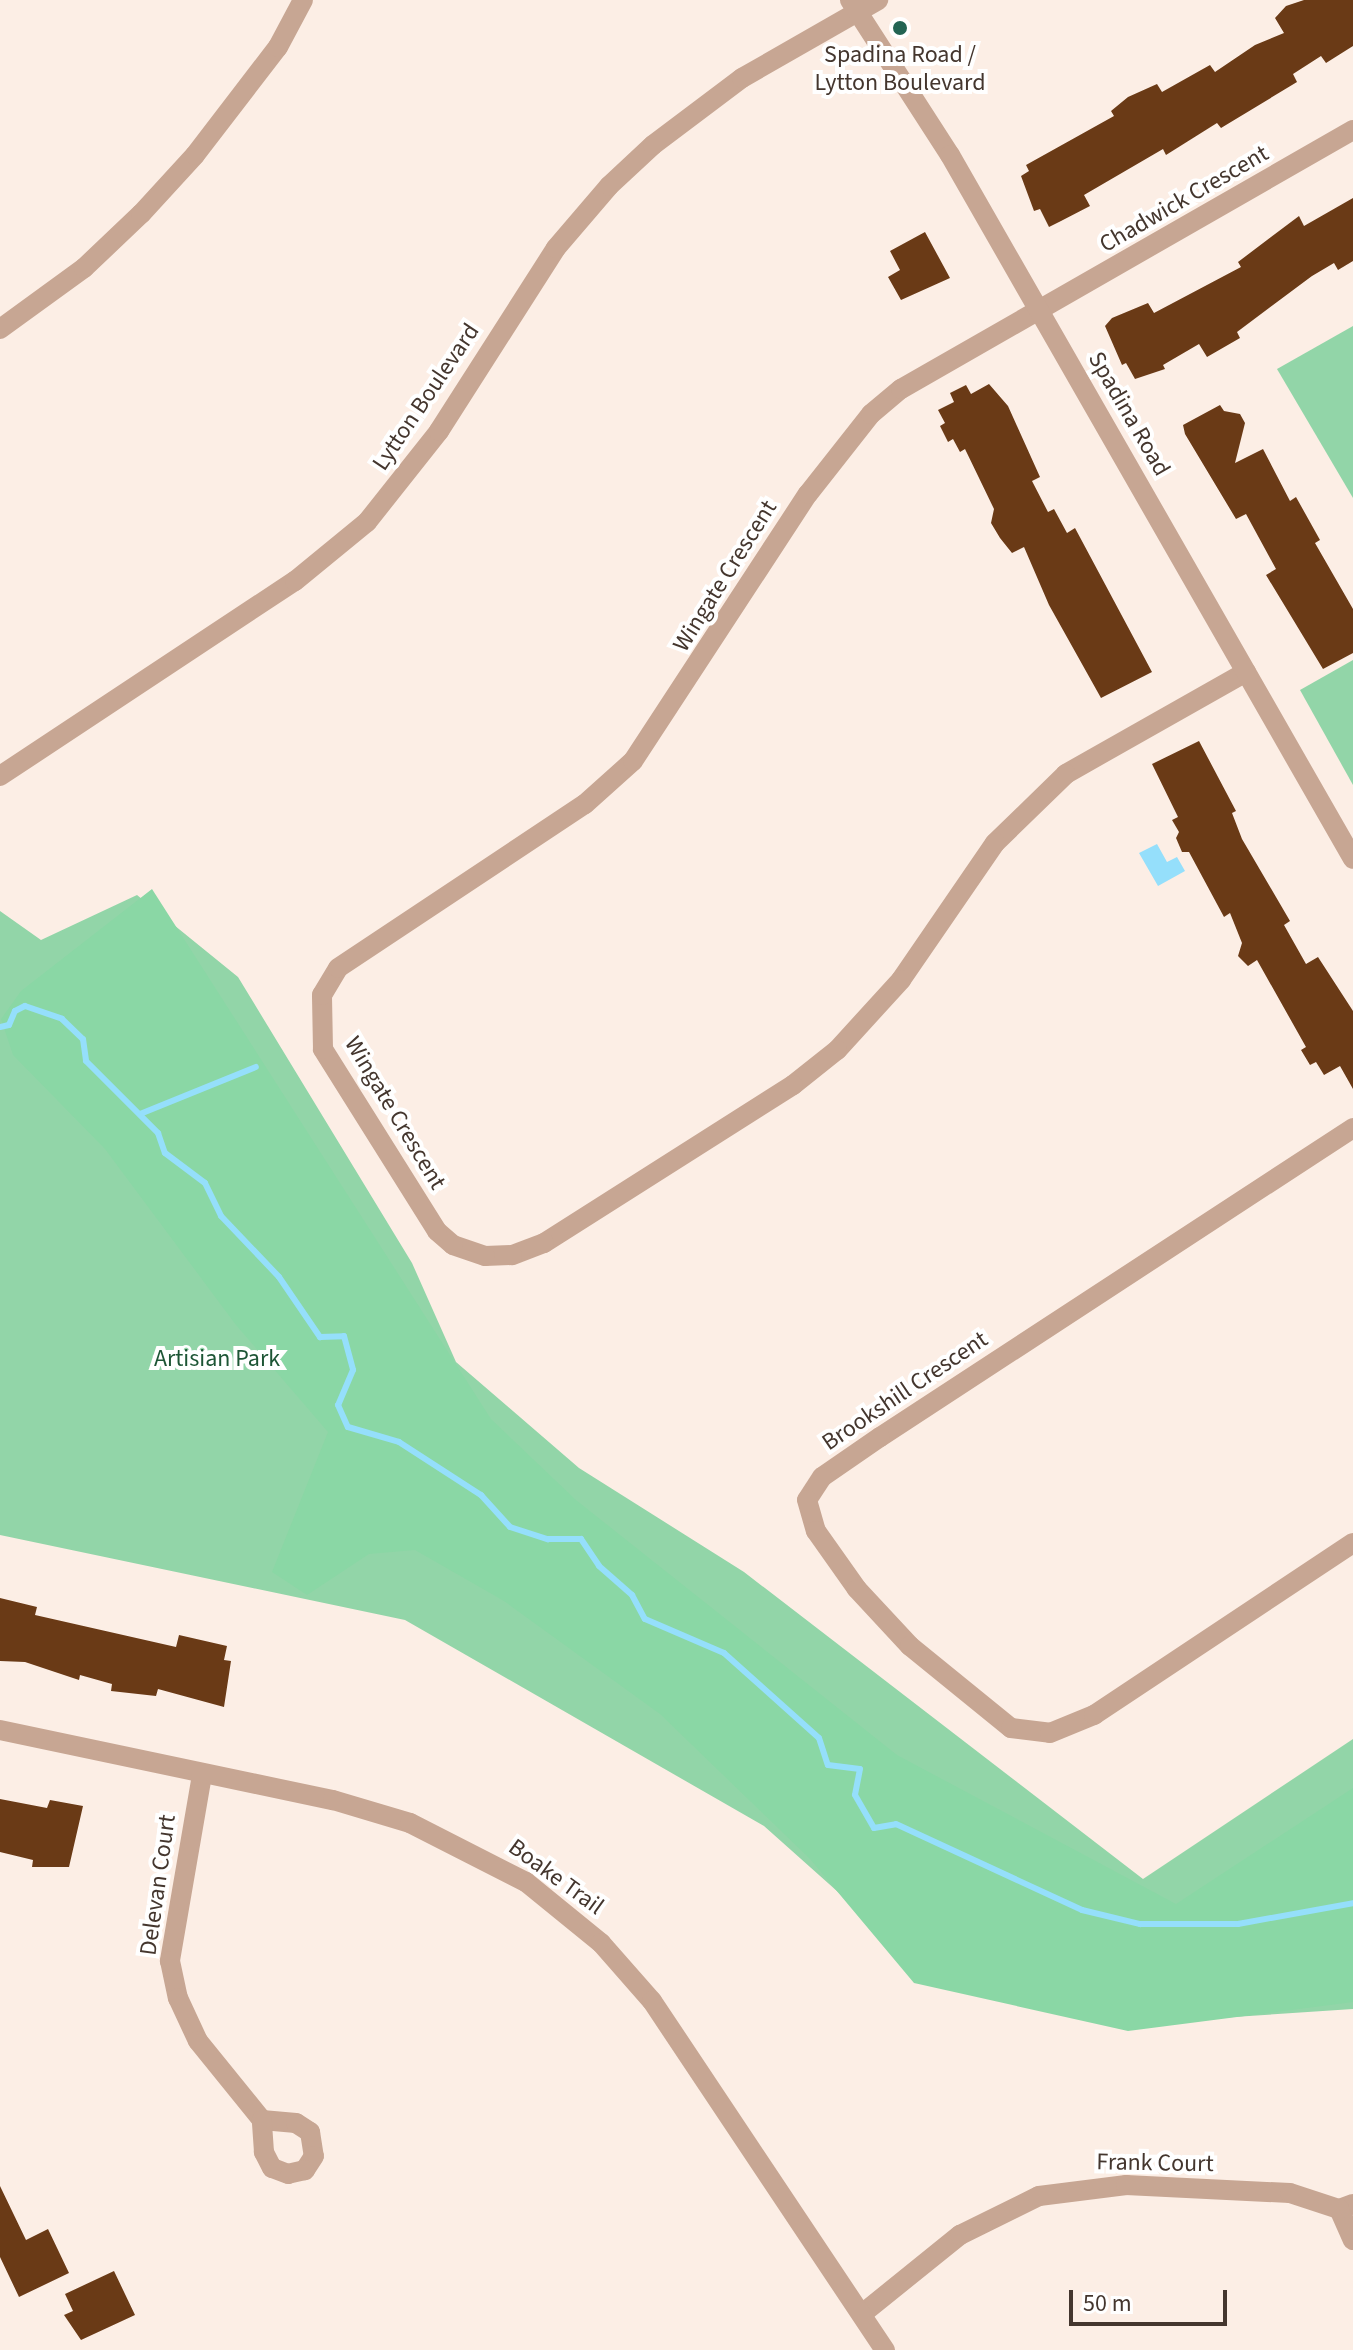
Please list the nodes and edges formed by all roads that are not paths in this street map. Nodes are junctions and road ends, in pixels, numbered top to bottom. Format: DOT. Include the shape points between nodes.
graph roads {
  1 [pos="303,0"];
  2 [pos="878,0"];
  3 [pos="854,6"];
  4 [pos="1353,130"];
  5 [pos="1040,312"];
  6 [pos="0,329"];
  7 [pos="1246,672"];
  8 [pos="0,776"];
  9 [pos="1353,859"];
  10 [pos="1353,1128"];
  11 [pos="1353,1543"];
  12 [pos="0,1730"];
  13 [pos="202,1775"];
  14 [pos="262,2120"];
  15 [pos="1346,2207"];
  16 [pos="1353,2240"];
  17 [pos="862,2314"];
  18 [pos="885,2350"];
  1 -- 6 [label="street" via="278,47 195,155 141,214 84,268"];
  2 -- 3 [label="street, Lytton Boulevard"];
  3 -- 5 [label="street, Spadina Road" via="950,155"];
  3 -- 8 [label="street, Lytton Boulevard" via="742,78 653,145 609,186 556,248 439,431 367,522 295,581"];
  4 -- 5 [label="street, Chadwick Crescent"];
  5 -- 7 [label="street, Spadina Road"];
  5 -- 7 [label="street, Wingate Crescent" via="901,389 871,414 808,494 633,761 585,804 338,968 322,995 323,1049 445,1238 485,1256 512,1255 544,1243 793,1085 837,1050 901,980 995,843 1066,774"];
  7 -- 9 [label="street, Spadina Road"];
  10 -- 11 [label="street, Brookshill Crescent" via="880,1437 822,1477 807,1500 816,1531 881,1617 981,1706 1011,1728 1029,1731 1061,1730 1094,1715"];
  12 -- 13 [label="street, Boake Trail"];
  13 -- 14 [label="street, Delevan Court" via="170,1961 178,1998 198,2041"];
  13 -- 17 [label="street, Boake Trail" via="333,1800 410,1823 489,1859 564,1911 652,2001"];
  15 -- 16 [label="street, Frank Court"];
  15 -- 17 [label="street, Frank Court" via="1290,2193 1126,2185 1039,2196 960,2235"];
  17 -- 18 [label="street, Boake Trail"];
}
